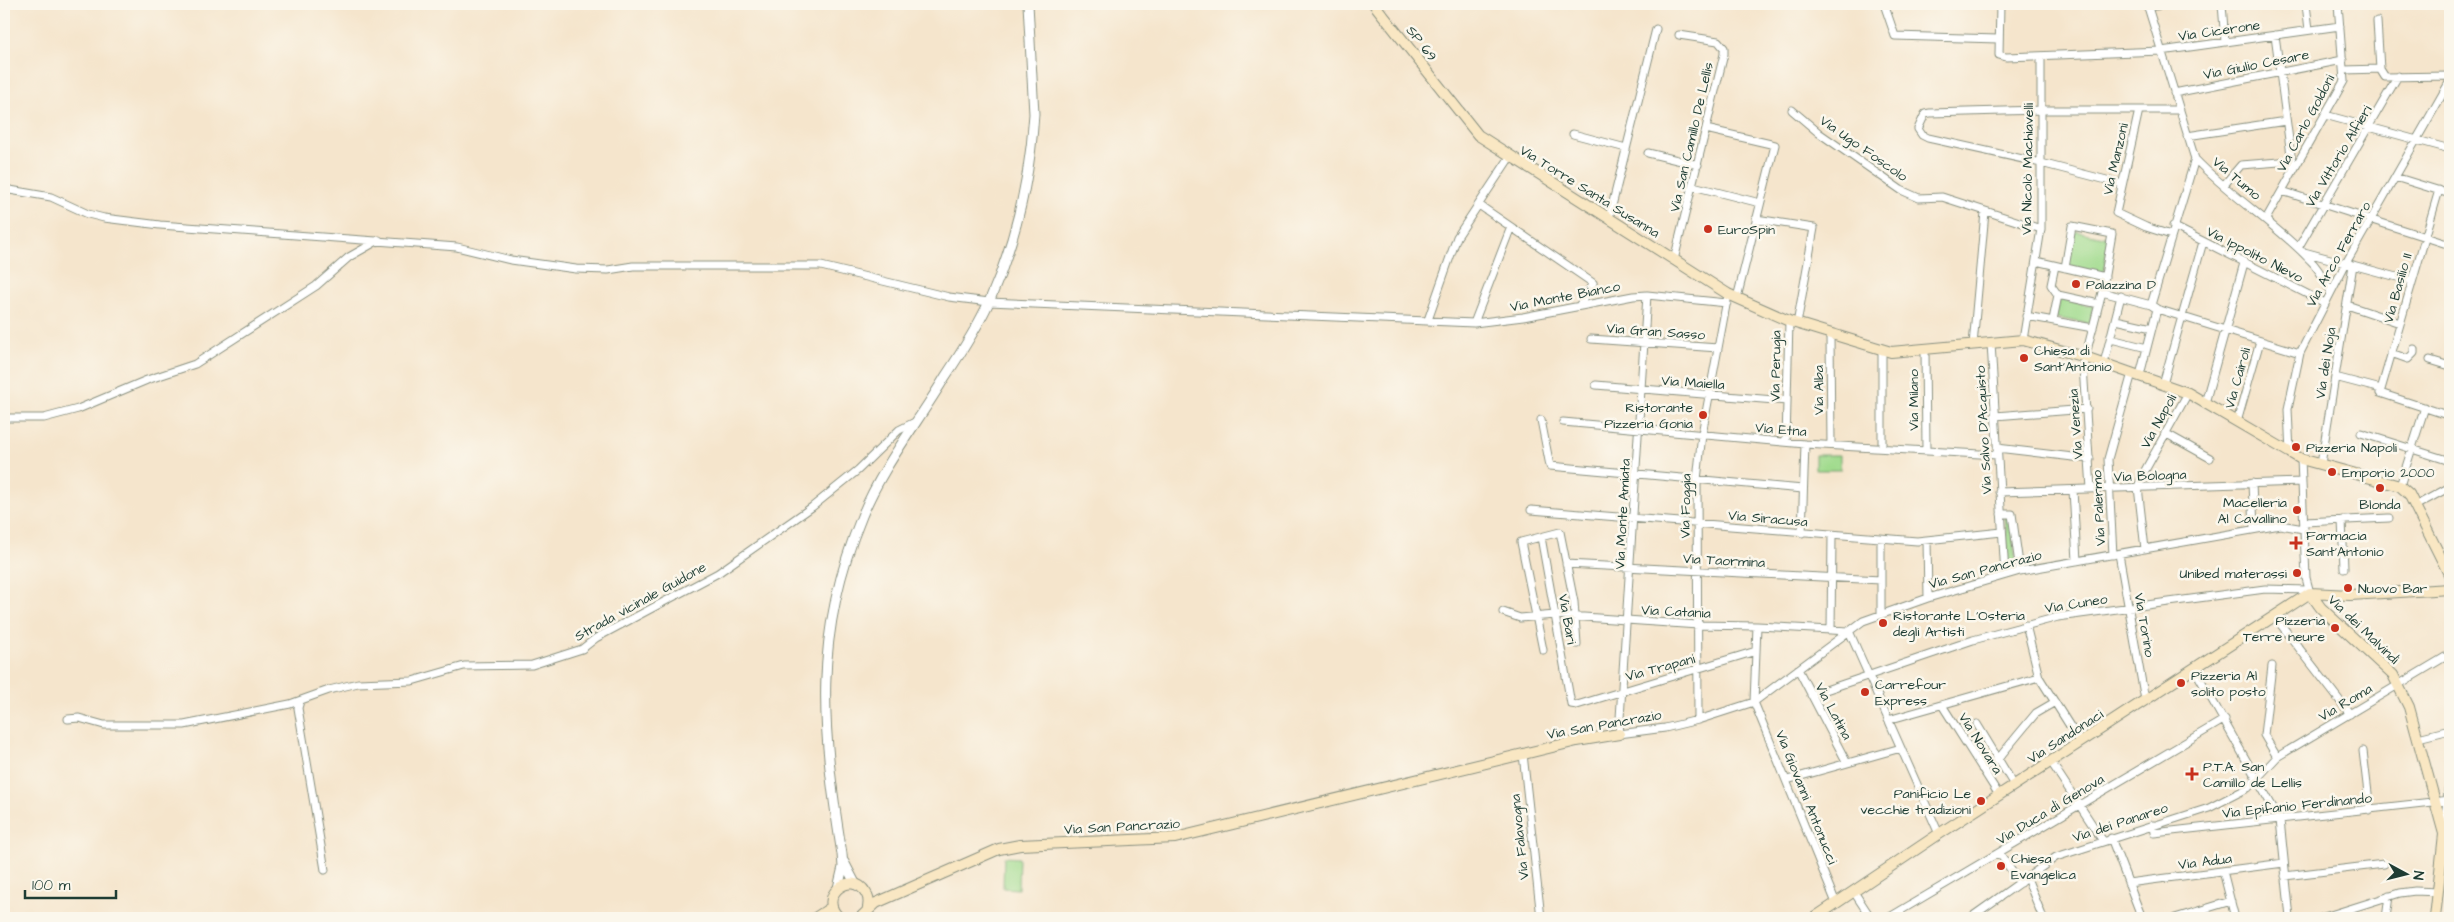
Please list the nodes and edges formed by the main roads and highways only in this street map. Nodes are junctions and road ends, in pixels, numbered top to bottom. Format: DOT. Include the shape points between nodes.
graph roads {
  1 [pos="1374,4"];
  2 [pos="1448,98"];
  3 [pos="2450,576"];
  4 [pos="2450,589"];
  5 [pos="2310,593"];
  6 [pos="1620,734"];
  7 [pos="860,887"];
  8 [pos="887,898"];
  9 [pos="832,907"];
  10 [pos="863,917"];
  11 [pos="815,918"];
  12 [pos="832,918"];
  13 [pos="839,918"];
  14 [pos="1814,918"];
  15 [pos="2435,918"];
  1 -- 2 [label="main road, SP 69"];
  2 -- 3 [label="main road, Via Torre Santa Susanna" via="1478,135 1734,299 1830,335 1882,350 1908,352 2022,340 2085,357 2188,393 2300,459 2400,486 2409,494"];
  4 -- 5 [label="main road" via="2350,595"];
  5 -- 14 [label="main road, Via Sandonaci"];
  5 -- 15 [label="main road, Via dei Malvindi" via="2321,608 2399,684 2409,708 2444,834"];
  6 -- 8 [label="main road, Via San Pancrazio" via="1577,741 1175,838 1020,844 999,849"];
  7 -- 8 [label="main road"];
  7 -- 9 [label="main road" via="847,884 838,888 832,897"];
  7 -- 10 [label="main road" via="869,902"];
  8 -- 10 [label="main road, Via San Pancrazio" via="876,903"];
  9 -- 11 [label="main road"];
  9 -- 13 [label="main road"];
  12 -- 13 [label="main road"];
}
